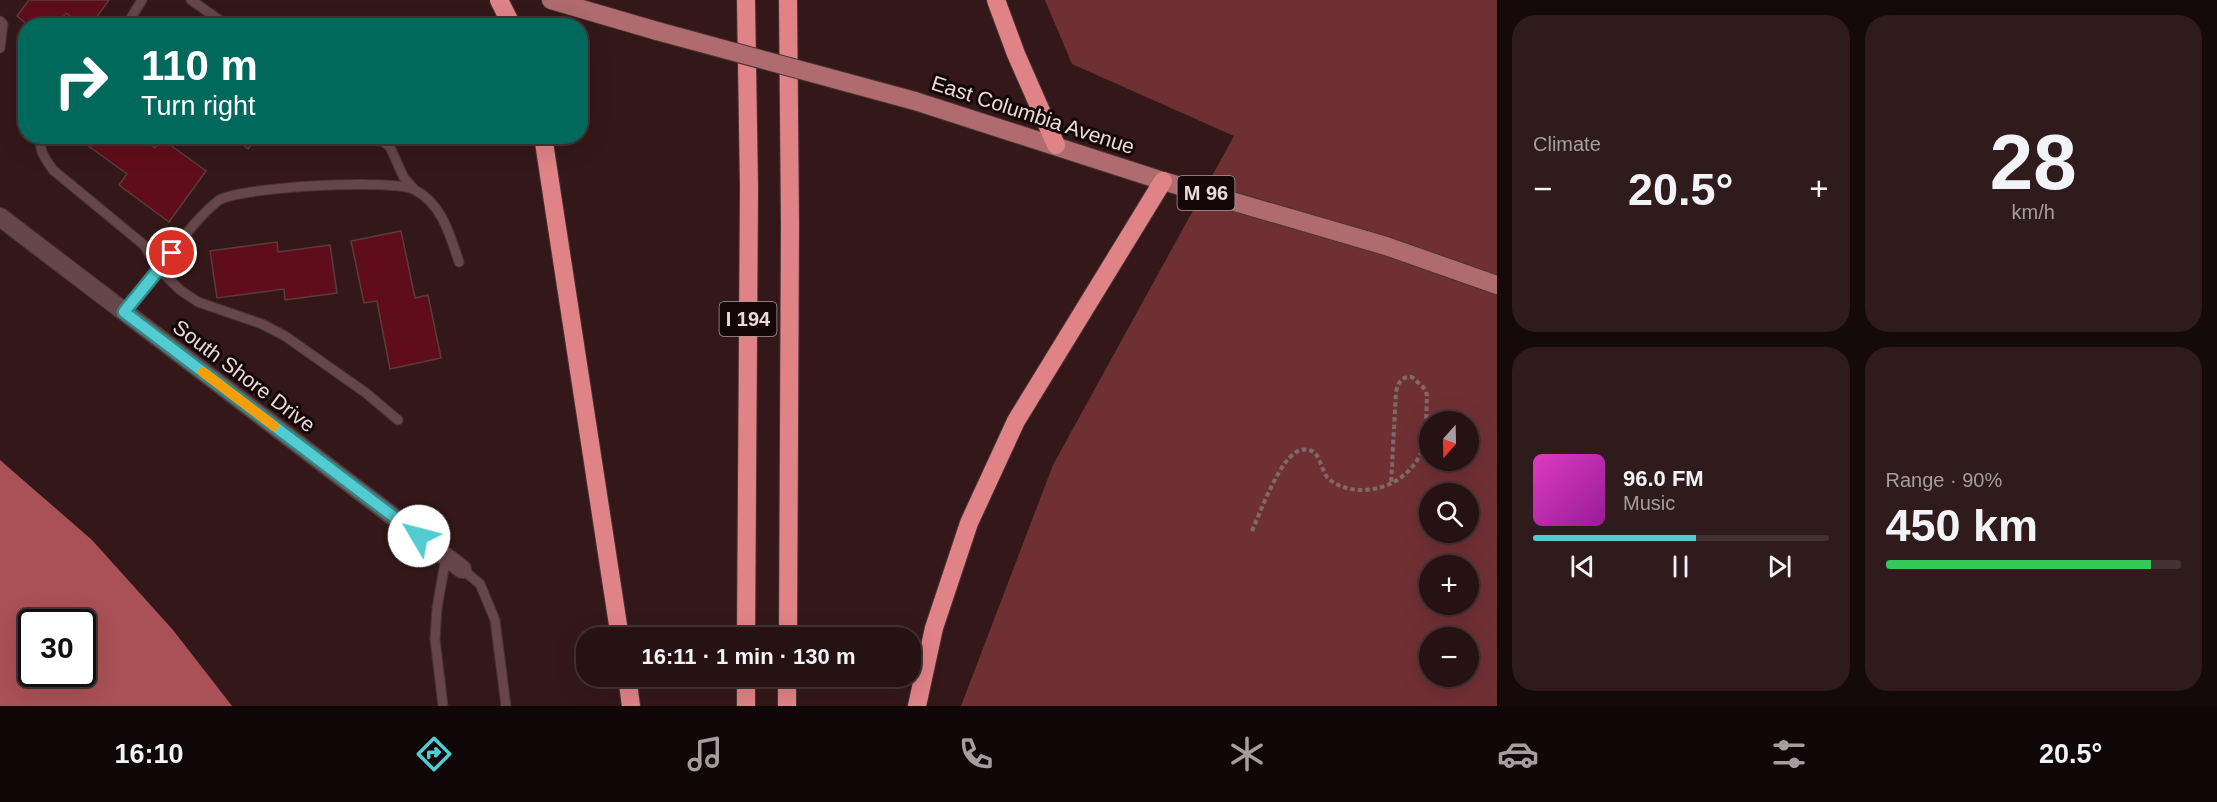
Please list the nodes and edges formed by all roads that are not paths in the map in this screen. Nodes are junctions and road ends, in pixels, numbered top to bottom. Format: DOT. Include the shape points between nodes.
graph roads {
  1 [pos="142,0"];
  2 [pos="190,0"];
  3 [pos="499,0"];
  4 [pos="551,0"];
  5 [pos="746,0"];
  6 [pos="789,0"];
  7 [pos="996,0"];
  8 [pos="131,18"];
  9 [pos="216,18"];
  10 [pos="508,18"];
  11 [pos="0,21"];
  12 [pos="0,48"];
  13 [pos="40,144"];
  14 [pos="386,144"];
  15 [pos="544,144"];
  16 [pos="1056,145"];
  17 [pos="1163,181"];
  18 [pos="413,188"];
  19 [pos="0,218"];
  20 [pos="459,262"];
  21 [pos="159,269"];
  22 [pos="1497,285"];
  23 [pos="124,312"];
  24 [pos="398,420"];
  25 [pos="446,556"];
  26 [pos="462,569"];
  27 [pos="618,627"];
  28 [pos="746,627"];
  29 [pos="788,627"];
  30 [pos="628,687"];
  31 [pos="746,687"];
  32 [pos="788,687"];
  33 [pos="443,706"];
  34 [pos="506,706"];
  35 [pos="631,706"];
  36 [pos="746,706"];
  37 [pos="787,706"];
  38 [pos="917,706"];
  1 -- 8 [label="lane"];
  2 -- 9 [label="lane"];
  3 -- 10 [label="highway"];
  4 -- 16 [label="main road, East Columbia Avenue / M 96, bridge" via="915,101"];
  5 -- 28 [label="highway, I 194"];
  6 -- 29 [label="highway, I 194"];
  7 -- 16 [label="highway"];
  11 -- 12 [label="lane"];
  13 -- 21 [label="lane" via="53,170 144,245"];
  14 -- 18 [label="lane"];
  15 -- 27 [label="highway"];
  16 -- 17 [label="main road, East Columbia Avenue / M 96"];
  17 -- 22 [label="main road, East Columbia Avenue / M 96" via="1386,246"];
  17 -- 38 [label="highway" via="1011,432 969,523 934,628"];
  18 -- 20 [label="lane" via="438,210"];
  18 -- 21 [label="lane" via="391,184 296,187 220,199"];
  19 -- 23 [label="street, South Shore Drive"];
  21 -- 23 [label="lane"];
  21 -- 24 [label="lane" via="198,302 285,336"];
  23 -- 25 [label="street, South Shore Drive"];
  25 -- 26 [label="street, South Shore Drive"];
  25 -- 33 [label="lane" via="435,639"];
  26 -- 34 [label="lane" via="480,584 495,620"];
  30 -- 35 [label="highway"];
  31 -- 36 [label="highway"];
  32 -- 37 [label="highway"];
}
